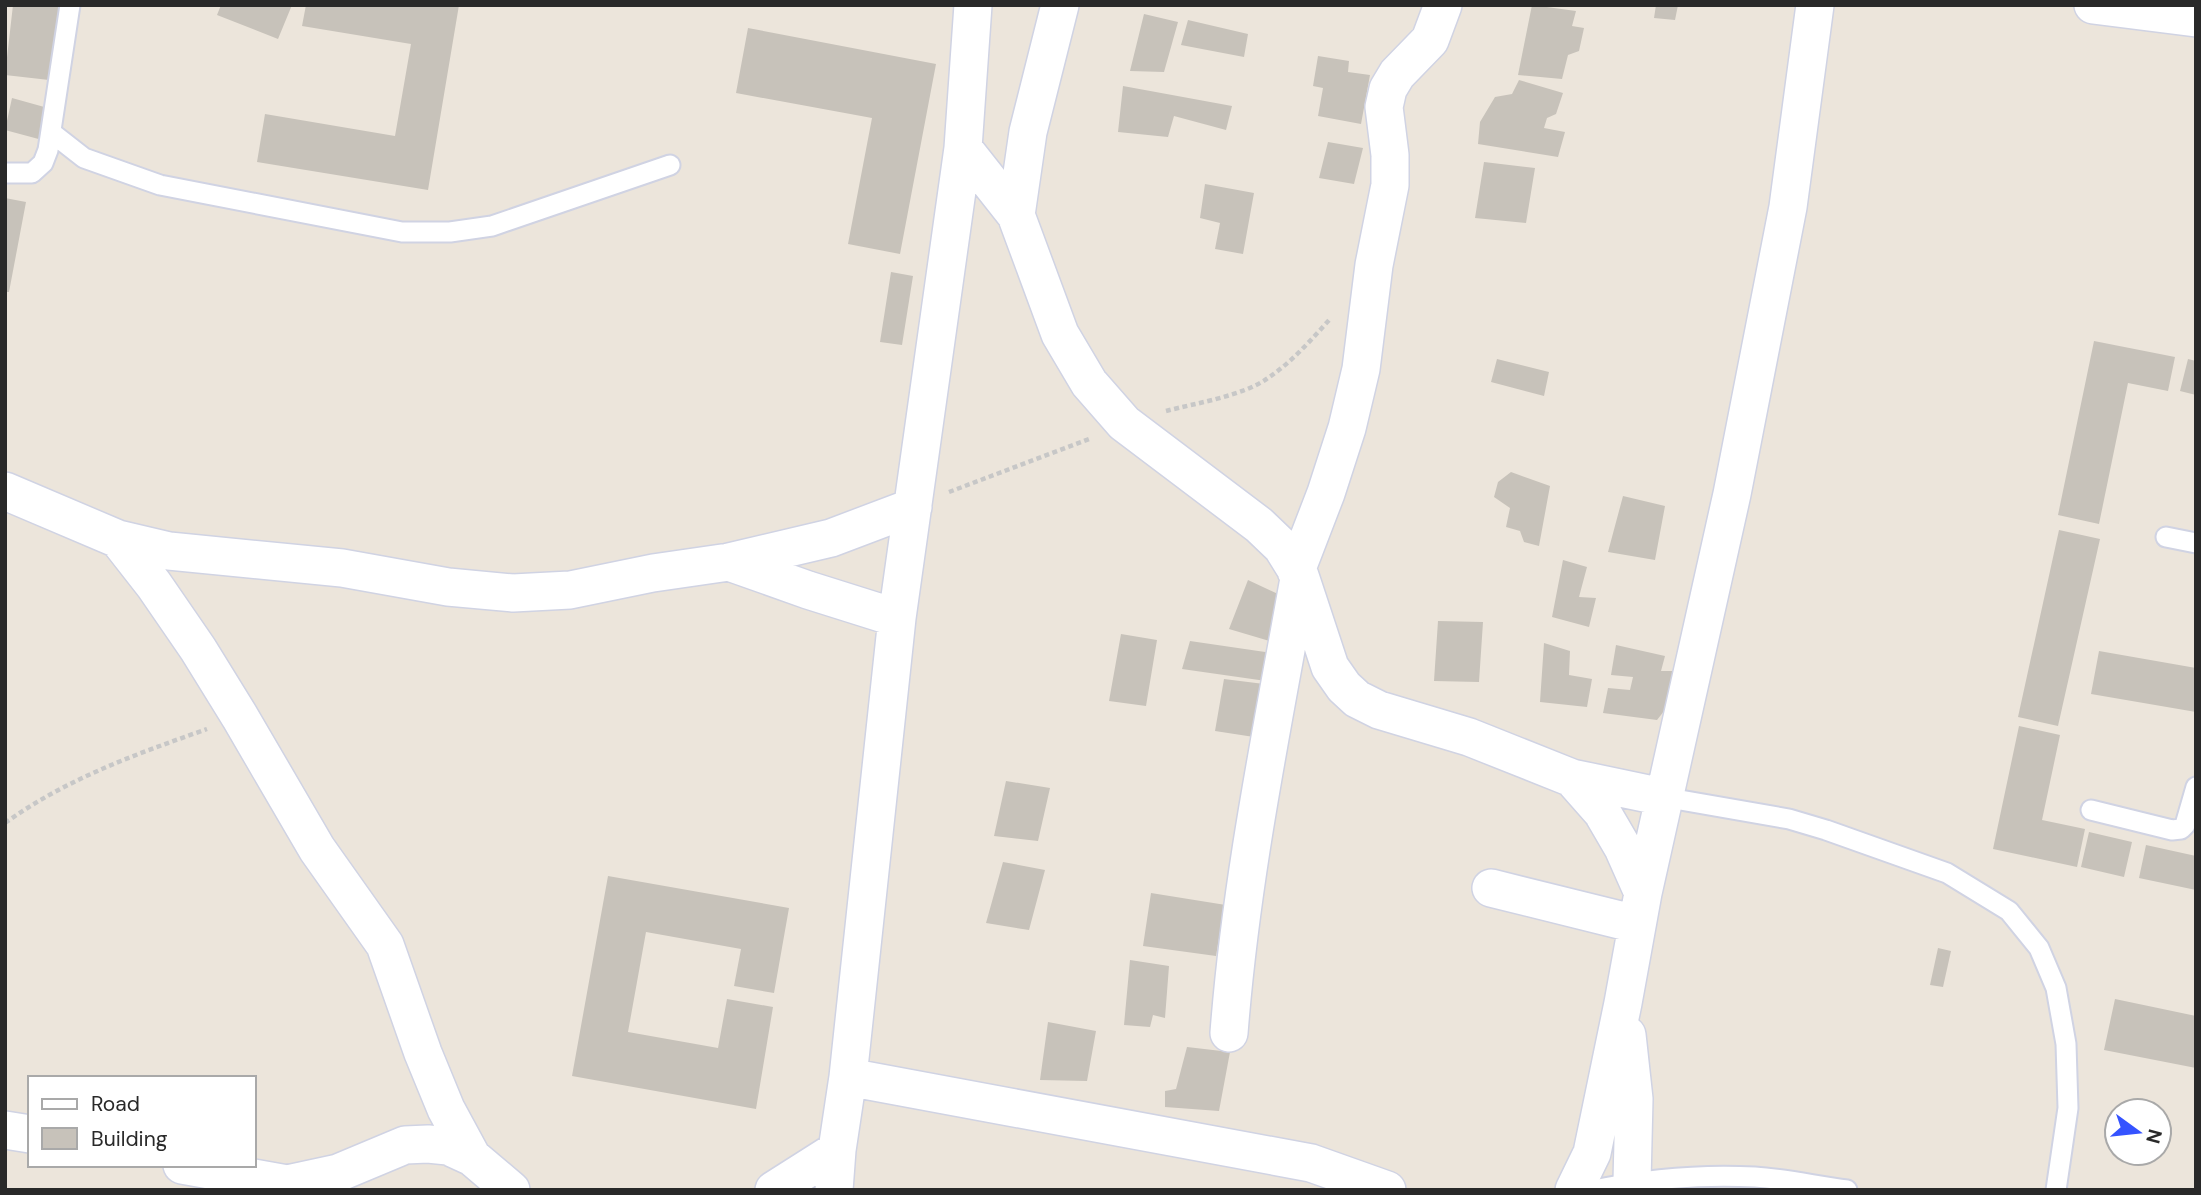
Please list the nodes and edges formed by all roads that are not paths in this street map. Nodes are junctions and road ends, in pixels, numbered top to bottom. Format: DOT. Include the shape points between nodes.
graph roads {
  1 [pos="70,5"];
  2 [pos="974,5"];
  3 [pos="1060,5"];
  4 [pos="1414,5"];
  5 [pos="1443,5"];
  6 [pos="1815,5"];
  7 [pos="2093,5"];
  8 [pos="2142,8"];
  9 [pos="2196,18"];
  10 [pos="1403,66"];
  11 [pos="52,133"];
  12 [pos="963,148"];
  13 [pos="670,165"];
  14 [pos="5,173"];
  15 [pos="1016,215"];
  16 [pos="5,491"];
  17 [pos="913,506"];
  18 [pos="2166,537"];
  19 [pos="118,539"];
  20 [pos="2196,543"];
  21 [pos="729,562"];
  22 [pos="1298,573"];
  23 [pos="897,618"];
  24 [pos="1572,778"];
  25 [pos="2196,787"];
  26 [pos="1663,797"];
  27 [pos="2091,810"];
  28 [pos="1491,888"];
  29 [pos="1639,908"];
  30 [pos="1623,1003"];
  31 [pos="1229,1033"];
  32 [pos="848,1077"];
  33 [pos="5,1130"];
  34 [pos="28,1134"];
  35 [pos="837,1150"];
  36 [pos="472,1157"];
  37 [pos="192,1167"];
  38 [pos="1633,1186"];
  39 [pos="1820,1188"];
  40 [pos="512,1190"];
  41 [pos="774,1190"];
  42 [pos="834,1190"];
  43 [pos="1387,1190"];
  44 [pos="1574,1190"];
  45 [pos="1594,1190"];
  46 [pos="1847,1190"];
  47 [pos="2056,1190"];
  1 -- 11 [label="lane"];
  2 -- 12 [label="street"];
  3 -- 15 [label="street" via="1028,132"];
  4 -- 10 [label="street"];
  5 -- 10 [label="street" via="1430,40"];
  6 -- 26 [label="street" via="1788,207 1732,494"];
  7 -- 8 [label="street"];
  8 -- 9 [label="street"];
  10 -- 22 [label="street" via="1388,89 1384,107 1390,185 1361,369 1343,441"];
  11 -- 13 [label="lane" via="84,158 160,185 402,232 492,226"];
  11 -- 14 [label="lane" via="43,163 32,173"];
  12 -- 15 [label="street"];
  12 -- 17 [label="street"];
  15 -- 22 [label="street" via="1060,334 1088,383 1124,423 1259,526 1282,547"];
  16 -- 19 [label="street"];
  17 -- 21 [label="street" via="831,538"];
  17 -- 23 [label="street"];
  18 -- 20 [label="lane"];
  19 -- 21 [label="street" via="169,551 342,568 513,593 569,590"];
  19 -- 36 [label="street" via="154,585 240,717 317,849 385,945 446,1109"];
  21 -- 23 [label="street"];
  22 -- 24 [label="street" via="1330,667 1357,699"];
  22 -- 31 [label="street" via="1247,865"];
  23 -- 32 [label="street"];
  24 -- 26 [label="street"];
  24 -- 29 [label="street" via="1602,813 1623,848"];
  25 -- 27 [label="lane" via="2181,829"];
  26 -- 29 [label="street"];
  26 -- 47 [label="lane" via="1788,818 1826,830 1947,873 2008,911 2039,948 2056,988 2066,1044 2068,1108"];
  28 -- 29 [label="street"];
  29 -- 30 [label="street"];
  30 -- 38 [label="street" via="1634,1099"];
  30 -- 44 [label="street" via="1592,1153"];
  32 -- 35 [label="street"];
  32 -- 43 [label="street" via="1311,1163"];
  33 -- 34 [label="street"];
  35 -- 41 [label="street"];
  35 -- 42 [label="street"];
  36 -- 37 [label="street" via="448,1146 405,1145 338,1173 287,1184"];
  36 -- 40 [label="street"];
  38 -- 39 [label="lane" via="1678,1177 1758,1177"];
  38 -- 45 [label="lane"];
  39 -- 46 [label="lane"];
}
